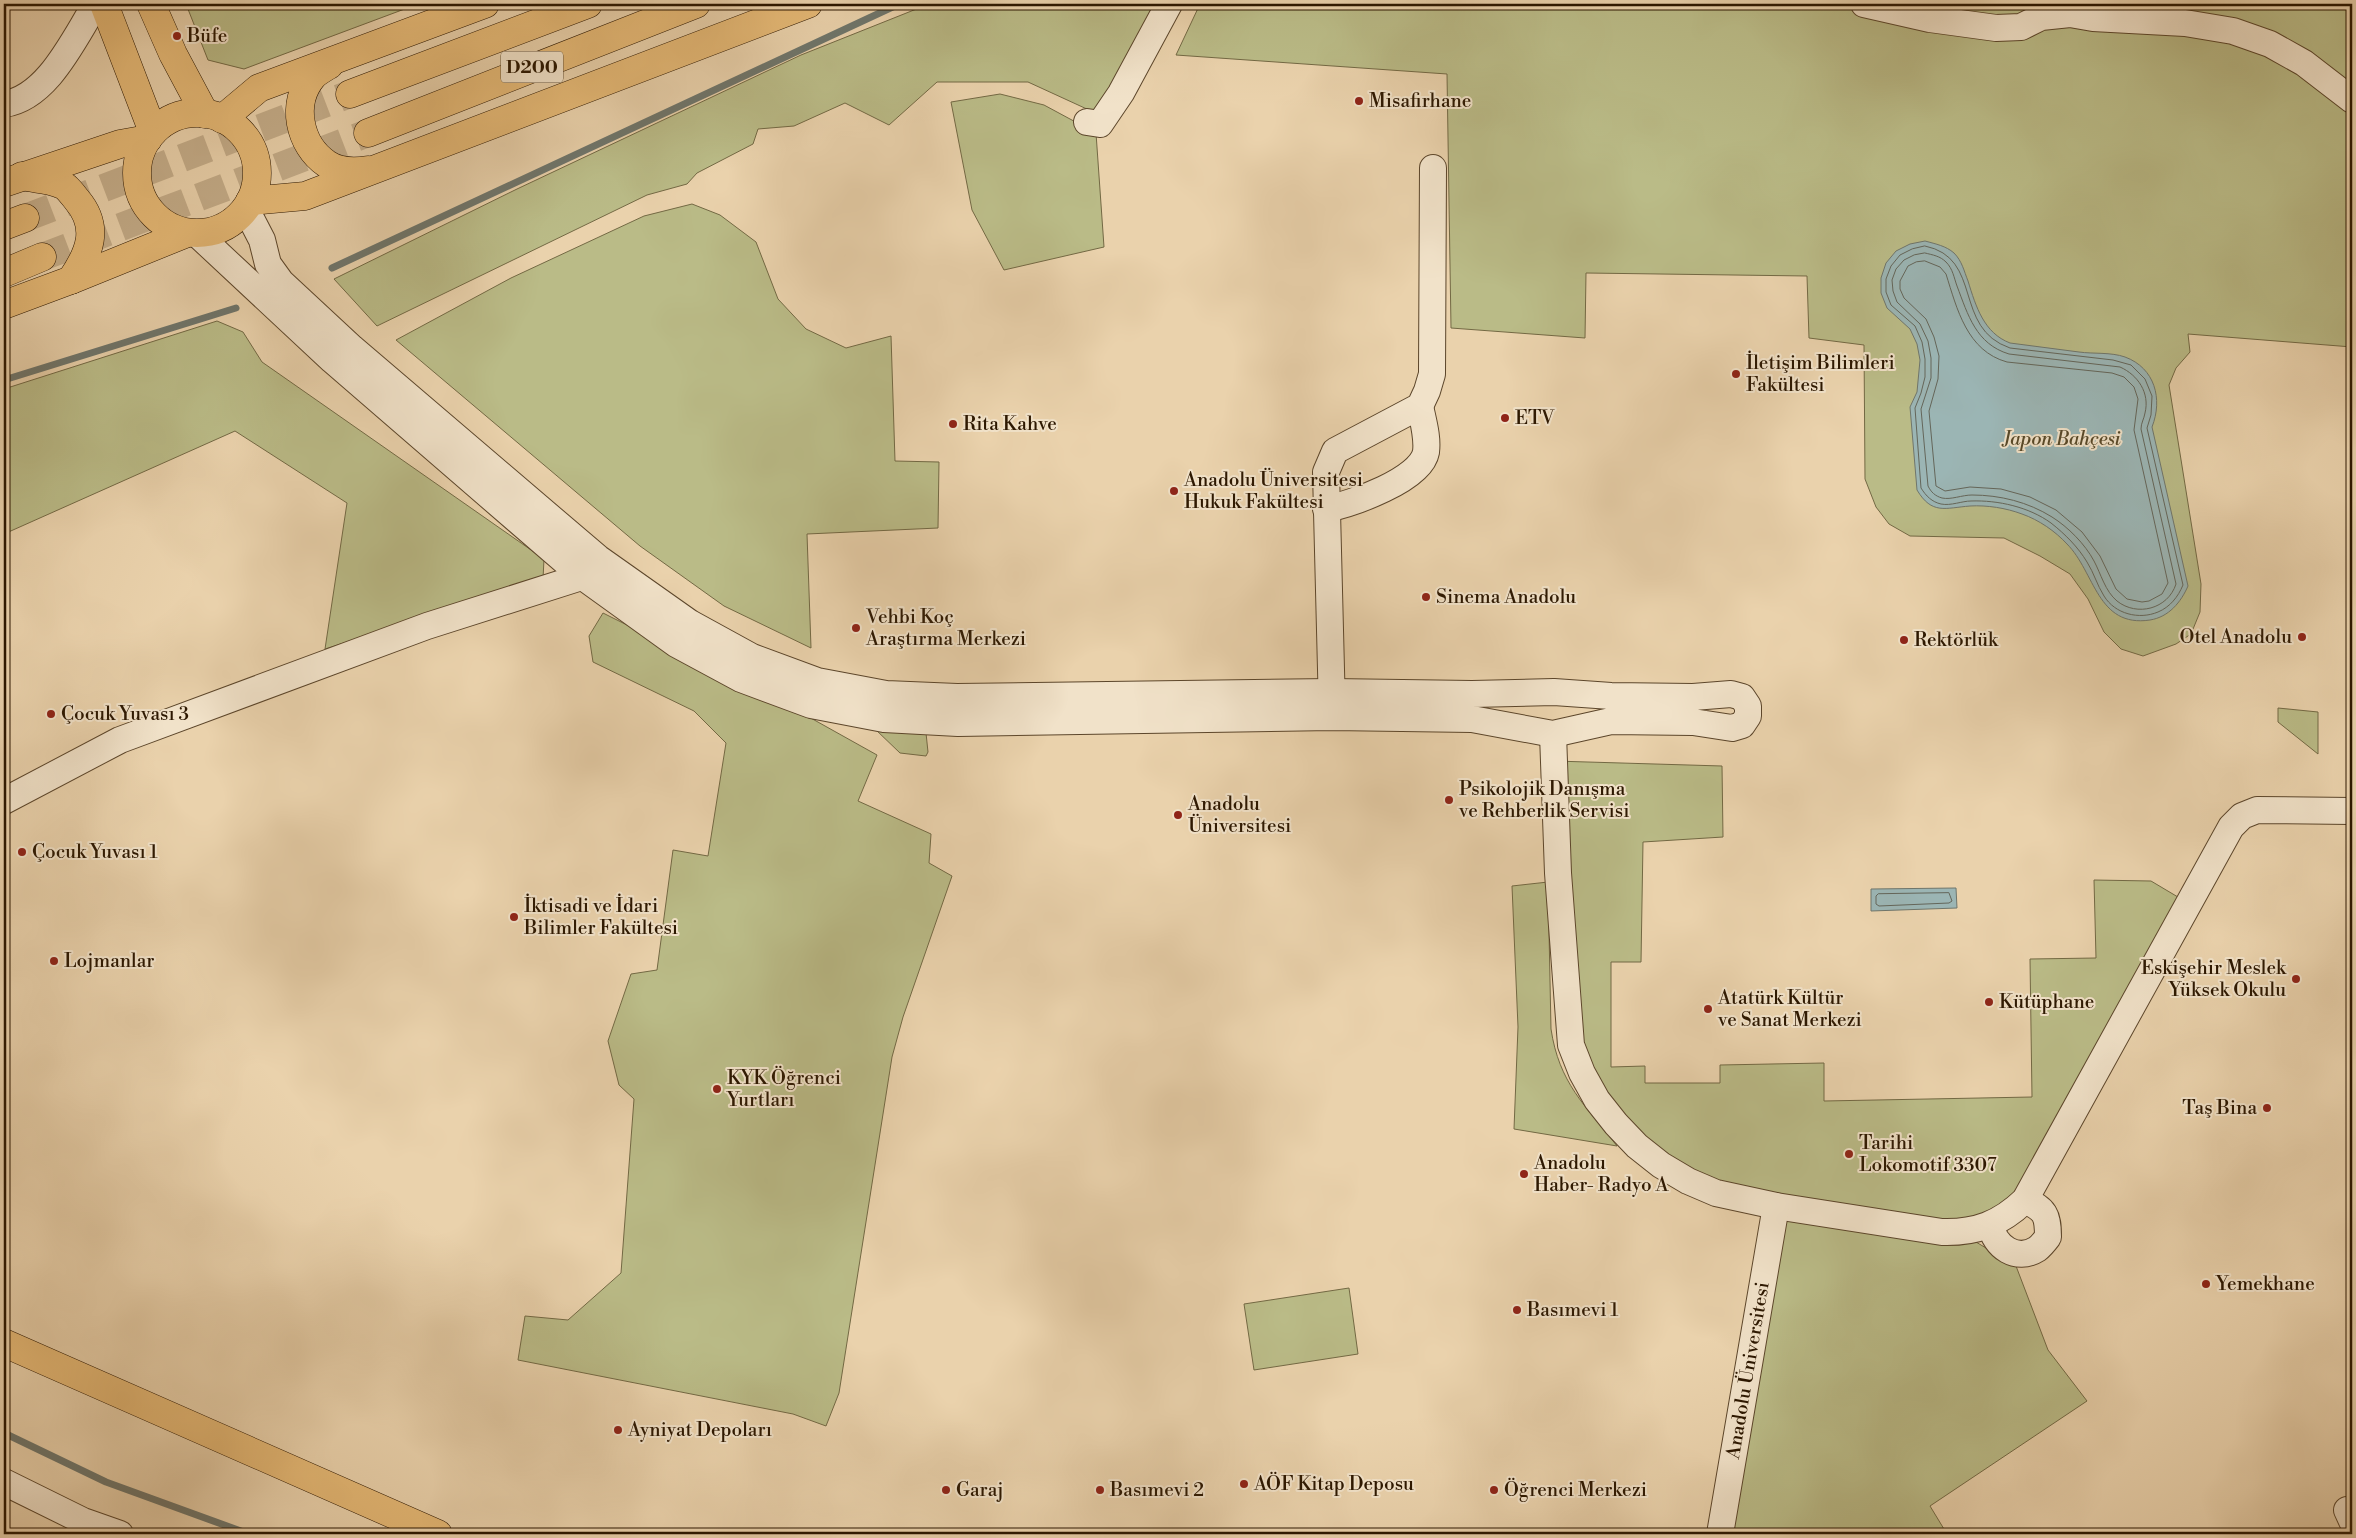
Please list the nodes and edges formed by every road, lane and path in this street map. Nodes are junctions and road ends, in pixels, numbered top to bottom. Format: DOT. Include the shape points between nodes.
graph roads {
  1 [pos="96,4"];
  2 [pos="104,4"];
  3 [pos="151,4"];
  4 [pos="485,4"];
  5 [pos="588,4"];
  6 [pos="696,4"];
  7 [pos="808,4"];
  8 [pos="1169,4"];
  9 [pos="1864,4"];
  10 [pos="334,61"];
  11 [pos="350,94"];
  12 [pos="2352,100"];
  13 [pos="9,103"];
  14 [pos="214,116"];
  15 [pos="1087,122"];
  16 [pos="368,133"];
  17 [pos="150,136"];
  18 [pos="1433,168"];
  19 [pos="377,169"];
  20 [pos="13,180"];
  21 [pos="248,205"];
  22 [pos="192,233"];
  23 [pos="42,257"];
  24 [pos="4,273"];
  25 [pos="72,280"];
  26 [pos="4,305"];
  27 [pos="1420,406"];
  28 [pos="1326,509"];
  29 [pos="612,567"];
  30 [pos="583,577"];
  31 [pos="1535,692"];
  32 [pos="1575,694"];
  33 [pos="1332,704"];
  34 [pos="1555,731"];
  35 [pos="4,801"];
  36 [pos="2352,811"];
  37 [pos="2025,1200"];
  38 [pos="1776,1206"];
  39 [pos="1993,1232"];
  40 [pos="4,1343"];
  41 [pos="4,1482"];
  42 [pos="83,1528"];
  43 [pos="120,1534"];
  44 [pos="438,1534"];
  45 [pos="1720,1534"];
  1 -- 13 [label="street" via="48,79"];
  2 -- 17 [label="main road"];
  3 -- 14 [label="main road" via="173,54"];
  4 -- 10 [label="main road"];
  5 -- 11 [label="main road, D200"];
  6 -- 16 [label="main road, D200"];
  7 -- 19 [label="main road"];
  8 -- 15 [label="street" via="1122,93 1100,124"];
  9 -- 12 [label="street" via="1930,19 1996,28 2021,27 2041,17 2070,14 2185,23 2233,31 2270,44 2304,63"];
  10 -- 14 [label="main road" via="259,88"];
  10 -- 19 [label="main road" via="313,76 301,98 300,124 309,147 328,164 352,172"];
  14 -- 17 [label="main road" via="186,114 168,120"];
  14 -- 21 [label="main road" via="238,130 250,145 256,163 256,183"];
  17 -- 20 [label="main road"];
  17 -- 22 [label="main road" via="140,154 139,188 156,218 170,227"];
  18 -- 27 [label="street" via="1432,374"];
  19 -- 21 [label="main road" via="305,196"];
  20 -- 25 [label="main road" via="61,184 88,214 91,226 88,248 82,266"];
  21 -- 22 [label="main road" via="224,227 211,232"];
  21 -- 29 [label="street" via="268,264 281,282 352,348"];
  22 -- 25 [label="main road"];
  22 -- 30 [label="street" via="332,360"];
  23 -- 24 [label="main road"];
  25 -- 26 [label="main road"];
  27 -- 28 [label="street" via="1336,451 1326,472"];
  27 -- 28 [label="street" via="1426,454 1418,467 1387,487 1347,505"];
  28 -- 33 [label="street"];
  29 -- 30 [label="street"];
  29 -- 33 [label="street" via="690,623 752,657 818,681 886,694"];
  30 -- 33 [label="street" via="676,644 741,680 811,705 884,719 958,722"];
  30 -- 35 [label="street" via="427,626 120,740"];
  31 -- 32 [label="street"];
  31 -- 33 [label="street"];
  31 -- 34 [label="street"];
  32 -- 34 [label="street"];
  32 -- 34 [label="street" via="1693,697 1732,694 1742,697 1748,706 1748,716 1742,725 1732,728 1693,722 1611,722"];
  33 -- 34 [label="street"];
  34 -- 38 [label="street" via="1558,874 1571,1045 1582,1073 1616,1124 1661,1165 1716,1193"];
  36 -- 37 [label="street" via="2258,810 2242,816 2231,827"];
  37 -- 39 [label="street"];
  37 -- 39 [label="street" via="2040,1208 2048,1220 2048,1237 2036,1249 2020,1253 2003,1249"];
  38 -- 39 [label="street" via="1942,1232"];
  38 -- 45 [label="street, Anadolu Üniversitesi"];
  40 -- 44 [label="main road"];
  41 -- 42 [label="street"];
  42 -- 43 [label="street"];
}
